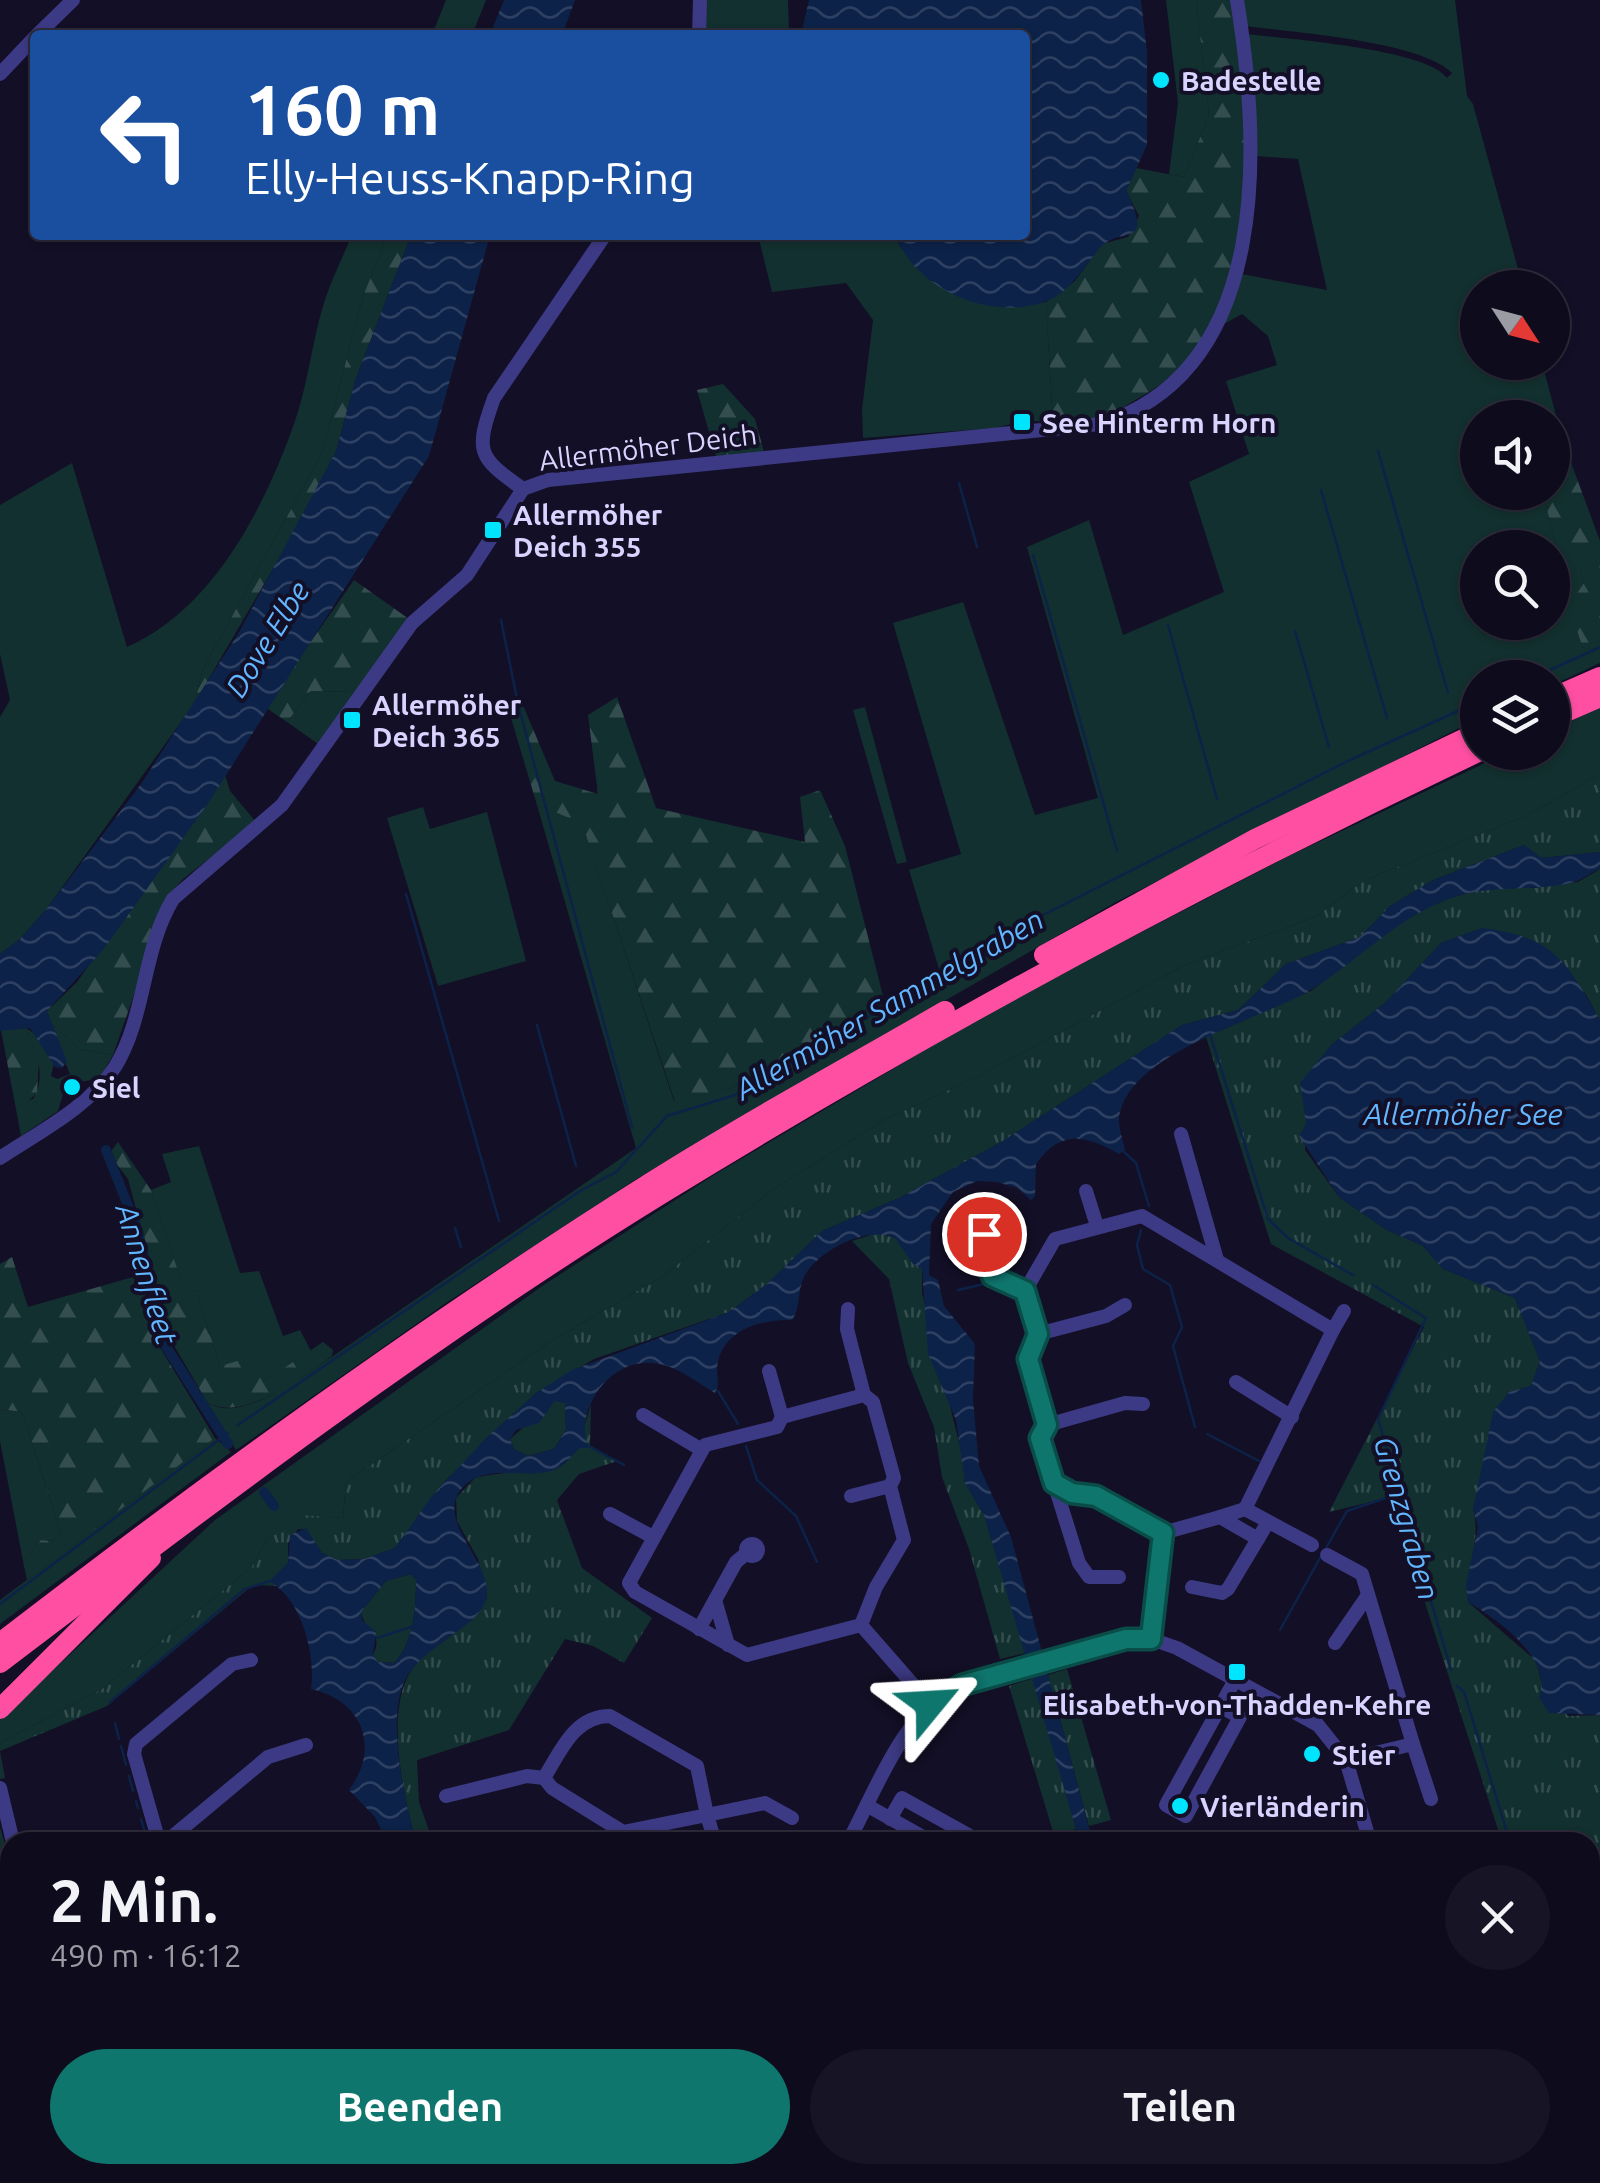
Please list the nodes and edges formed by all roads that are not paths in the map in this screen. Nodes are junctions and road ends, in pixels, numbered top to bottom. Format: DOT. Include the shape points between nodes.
graph roads {
  1 [pos="73,0"];
  2 [pos="700,0"];
  3 [pos="1237,0"];
  4 [pos="42,30"];
  5 [pos="699,30"];
  6 [pos="30,42"];
  7 [pos="0,74"];
  8 [pos="602,240"];
  9 [pos="524,489"];
  10 [pos="1600,677"];
  11 [pos="1570,690"];
  12 [pos="1600,696"];
  13 [pos="1570,710"];
  14 [pos="1460,741"];
  15 [pos="1460,760"];
  16 [pos="1181,1134"];
  17 [pos="0,1158"];
  18 [pos="1086,1191"];
  19 [pos="1097,1226"];
  20 [pos="984,1234"];
  21 [pos="1217,1260"];
  22 [pos="1025,1291"];
  23 [pos="1125,1305"];
  24 [pos="848,1309"];
  25 [pos="1344,1311"];
  26 [pos="1333,1330"];
  27 [pos="1038,1334"];
  28 [pos="769,1371"];
  29 [pos="1236,1382"];
  30 [pos="864,1395"];
  31 [pos="1144,1404"];
  32 [pos="643,1415"];
  33 [pos="1292,1417"];
  34 [pos="782,1418"];
  35 [pos="1047,1425"];
  36 [pos="702,1450"];
  37 [pos="258,1458"];
  38 [pos="231,1477"];
  39 [pos="1054,1483"];
  40 [pos="890,1486"];
  41 [pos="850,1496"];
  42 [pos="1245,1510"];
  43 [pos="610,1514"];
  44 [pos="1220,1517"];
  45 [pos="188,1519"];
  46 [pos="1268,1522"];
  47 [pos="1163,1533"];
  48 [pos="653,1536"];
  49 [pos="1258,1539"];
  50 [pos="1312,1545"];
  51 [pos="747,1553"];
  52 [pos="1327,1555"];
  53 [pos="1118,1576"];
  54 [pos="1192,1586"];
  55 [pos="1368,1594"];
  56 [pos="715,1600"];
  57 [pos="1354,1612"];
  58 [pos="860,1625"];
  59 [pos="1377,1626"];
  60 [pos="698,1629"];
  61 [pos="1151,1639"];
  62 [pos="0,1642"];
  63 [pos="1336,1644"];
  64 [pos="728,1645"];
  65 [pos="250,1660"];
  66 [pos="0,1663"];
  67 [pos="1235,1680"];
  68 [pos="930,1704"];
  69 [pos="1221,1707"];
  70 [pos="0,1709"];
  71 [pos="1413,1744"];
  72 [pos="306,1745"];
  73 [pos="1346,1760"];
  74 [pos="544,1778"];
  75 [pos="0,1788"];
  76 [pos="446,1796"];
  77 [pos="1431,1800"];
  78 [pos="868,1806"];
  79 [pos="3,1814"];
  80 [pos="707,1815"];
  81 [pos="792,1818"];
  82 [pos="890,1819"];
  83 [pos="160,1832"];
  84 [pos="175,1832"];
  85 [pos="712,1832"];
  86 [pos="854,1832"];
  87 [pos="914,1832"];
  88 [pos="962,1832"];
  89 [pos="1367,1832"];
  1 -- 4 [label="street"];
  2 -- 5 [label="street"];
  3 -- 9 [label="street, Allermöher Deich" via="1251,125 1239,268 1197,355 1134,410 1101,424 548,480"];
  6 -- 7 [label="street"];
  8 -- 9 [label="street" via="494,398 483,428 487,464"];
  9 -- 17 [label="street, Allermöher Deich" via="467,575 404,634 282,805 173,899 111,1073"];
  10 -- 11 [label="highway"];
  12 -- 13 [label="highway"];
  14 -- 37 [label="highway" via="1255,839 669,1171"];
  15 -- 37 [label="highway" via="1264,853 1005,992 661,1195"];
  16 -- 21 [label="street"];
  18 -- 19 [label="street"];
  19 -- 21 [label="street" via="1142,1216"];
  19 -- 22 [label="street" via="1056,1239"];
  20 -- 22 [label="street" via="992,1276"];
  21 -- 26 [label="street"];
  22 -- 27 [label="street"];
  23 -- 27 [label="street"];
  24 -- 30 [label="street"];
  25 -- 26 [label="street"];
  26 -- 33 [label="street"];
  27 -- 35 [label="street" via="1028,1359"];
  28 -- 34 [label="street"];
  29 -- 33 [label="street"];
  30 -- 34 [label="street"];
  30 -- 40 [label="street" via="873,1402 894,1478"];
  31 -- 35 [label="street"];
  32 -- 36 [label="street"];
  33 -- 42 [label="street"];
  34 -- 36 [label="street" via="777,1427"];
  35 -- 39 [label="street" via="1040,1438"];
  36 -- 48 [label="street"];
  37 -- 38 [label="highway"];
  38 -- 45 [label="highway"];
  38 -- 62 [label="highway"];
  39 -- 47 [label="street" via="1096,1496"];
  39 -- 53 [label="street" via="1079,1564 1089,1577"];
  40 -- 41 [label="street"];
  40 -- 58 [label="street" via="904,1540"];
  42 -- 44 [label="street"];
  42 -- 46 [label="street"];
  43 -- 48 [label="street"];
  44 -- 47 [label="street"];
  44 -- 49 [label="street"];
  45 -- 66 [label="highway"];
  45 -- 70 [label="highway"];
  46 -- 49 [label="street"];
  46 -- 50 [label="street"];
  47 -- 61 [label="street"];
  48 -- 60 [label="street" via="628,1583"];
  49 -- 54 [label="street" via="1222,1594"];
  51 -- 56 [label="street"];
  52 -- 55 [label="street" via="1362,1574"];
  55 -- 57 [label="street"];
  55 -- 59 [label="street"];
  56 -- 60 [label="street"];
  56 -- 64 [label="street"];
  57 -- 59 [label="street"];
  57 -- 63 [label="street"];
  58 -- 64 [label="street" via="747,1655"];
  58 -- 68 [label="street"];
  59 -- 71 [label="street"];
  60 -- 64 [label="street"];
  61 -- 67 [label="street"];
  61 -- 68 [label="street" via="1126,1639 962,1685"];
  65 -- 83 [label="street" via="232,1664 136,1744"];
  67 -- 69 [label="street"];
  67 -- 73 [label="street" via="1318,1725"];
  68 -- 78 [label="street"];
  69 -- 69 [label="street" via="1166,1805 1186,1816 1240,1717"];
  71 -- 73 [label="street"];
  71 -- 77 [label="street"];
  72 -- 84 [label="street" via="268,1757"];
  73 -- 89 [label="street"];
  74 -- 76 [label="street" via="527,1776"];
  74 -- 80 [label="street" via="623,1832"];
  74 -- 80 [label="street" via="578,1726 610,1716 697,1766"];
  75 -- 79 [label="street"];
  78 -- 82 [label="street"];
  78 -- 86 [label="street"];
  80 -- 81 [label="street" via="766,1803"];
  80 -- 85 [label="street"];
  82 -- 87 [label="street"];
  82 -- 88 [label="street" via="902,1798"];
}
